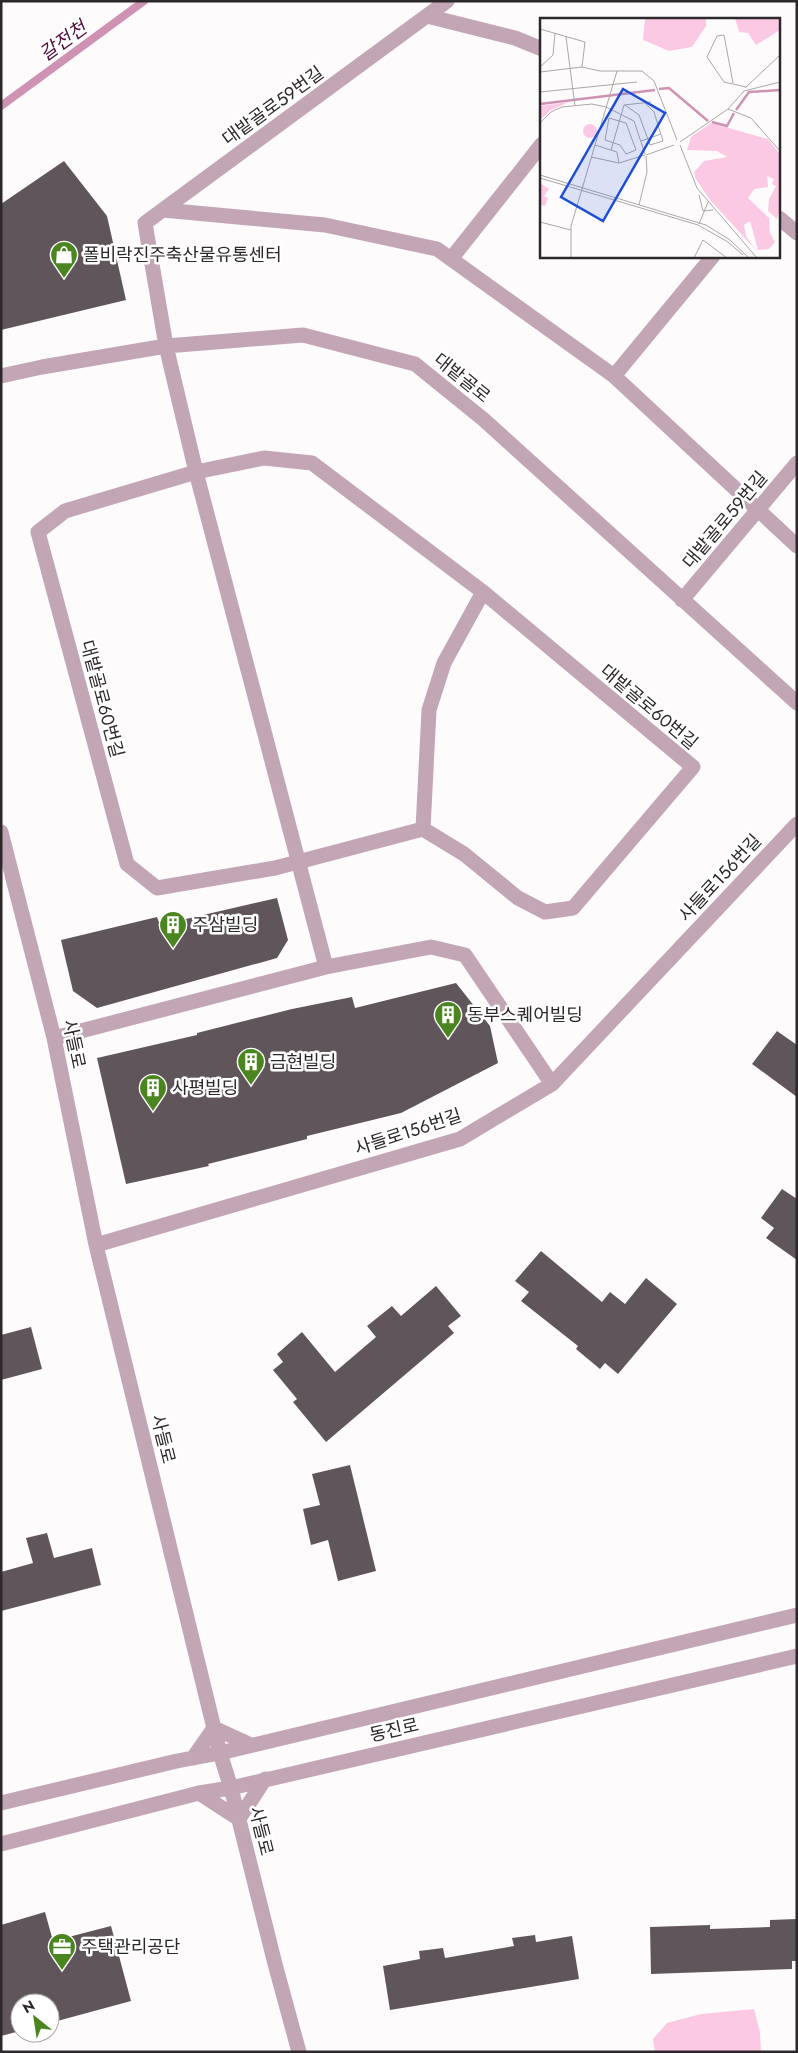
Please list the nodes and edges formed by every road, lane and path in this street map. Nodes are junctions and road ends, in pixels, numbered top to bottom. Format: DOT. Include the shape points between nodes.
graph roads {
  1 [pos="447,1"];
  2 [pos="427,16"];
  3 [pos="540,48"];
  4 [pos="540,147"];
  5 [pos="163,210"];
  6 [pos="780,219"];
  7 [pos="797,233"];
  8 [pos="711,258"];
  9 [pos="451,259"];
  10 [pos="166,346"];
  11 [pos="1,376"];
  12 [pos="614,376"];
  13 [pos="797,464"];
  14 [pos="196,472"];
  15 [pos="758,510"];
  16 [pos="797,546"];
  17 [pos="484,592"];
  18 [pos="682,600"];
  19 [pos="797,703"];
  20 [pos="797,824"];
  21 [pos="423,829"];
  22 [pos="1,832"];
  23 [pos="298,862"];
  24 [pos="326,967"];
  25 [pos="54,1038"];
  26 [pos="552,1084"];
  27 [pos="96,1245"];
  28 [pos="797,1616"];
  29 [pos="797,1656"];
  30 [pos="214,1728"];
  31 [pos="251,1745"];
  32 [pos="220,1754"];
  33 [pos="193,1758"];
  34 [pos="265,1779"];
  35 [pos="231,1788"];
  36 [pos="199,1793"];
  37 [pos="1,1803"];
  38 [pos="239,1819"];
  39 [pos="1,1844"];
  40 [pos="299,2052"];
  1 -- 2 [label="street, 대밭골로59번길"];
  2 -- 3 [label="street" via="515,38"];
  2 -- 5 [label="street, 대밭골로59번길"];
  4 -- 9 [label="street"];
  5 -- 9 [label="street" via="325,225 437,249"];
  5 -- 10 [label="street, 대밭골로59번길" via="145,223"];
  6 -- 7 [label="street"];
  8 -- 12 [label="street"];
  9 -- 12 [label="street"];
  10 -- 11 [label="street, 대밭골로"];
  10 -- 14 [label="street"];
  10 -- 18 [label="street, 대밭골로" via="303,335 415,364 483,419"];
  12 -- 15 [label="street"];
  13 -- 15 [label="street, 대밭골로59번길"];
  14 -- 17 [label="street, 대밭골로60번길" via="264,458 312,463"];
  14 -- 23 [label="street"];
  14 -- 23 [label="street, 대밭골로60번길" via="65,511 38,532 127,864 157,888"];
  15 -- 16 [label="street"];
  15 -- 18 [label="street, 대밭골로59번길"];
  17 -- 21 [label="street" via="444,663 429,710"];
  17 -- 21 [label="street, 대밭골로60번길" via="693,768 573,908 545,912 518,898 464,854"];
  18 -- 19 [label="street, 대밭골로"];
  20 -- 26 [label="street, 사들로156번길"];
  21 -- 23 [label="street, 대밭골로60번길"];
  22 -- 25 [label="street, 사들로"];
  23 -- 24 [label="street"];
  24 -- 25 [label="street"];
  24 -- 26 [label="street" via="431,947 466,955"];
  25 -- 27 [label="street, 사들로"];
  26 -- 27 [label="street, 사들로156번길" via="460,1139"];
  27 -- 30 [label="street, 사들로"];
  28 -- 31 [label="street, 동진로"];
  29 -- 34 [label="street, 동진로"];
  30 -- 31 [label="street"];
  30 -- 32 [label="street, 사들로"];
  30 -- 33 [label="street"];
  31 -- 32 [label="street, 동진로"];
  32 -- 33 [label="street, 동진로"];
  32 -- 35 [label="street, 사들로"];
  33 -- 37 [label="street, 동진로"];
  34 -- 35 [label="street, 동진로"];
  34 -- 38 [label="street"];
  35 -- 36 [label="street, 동진로"];
  35 -- 38 [label="street, 사들로"];
  36 -- 38 [label="street"];
  36 -- 39 [label="street, 동진로"];
  38 -- 40 [label="street, 사들로"];
}
